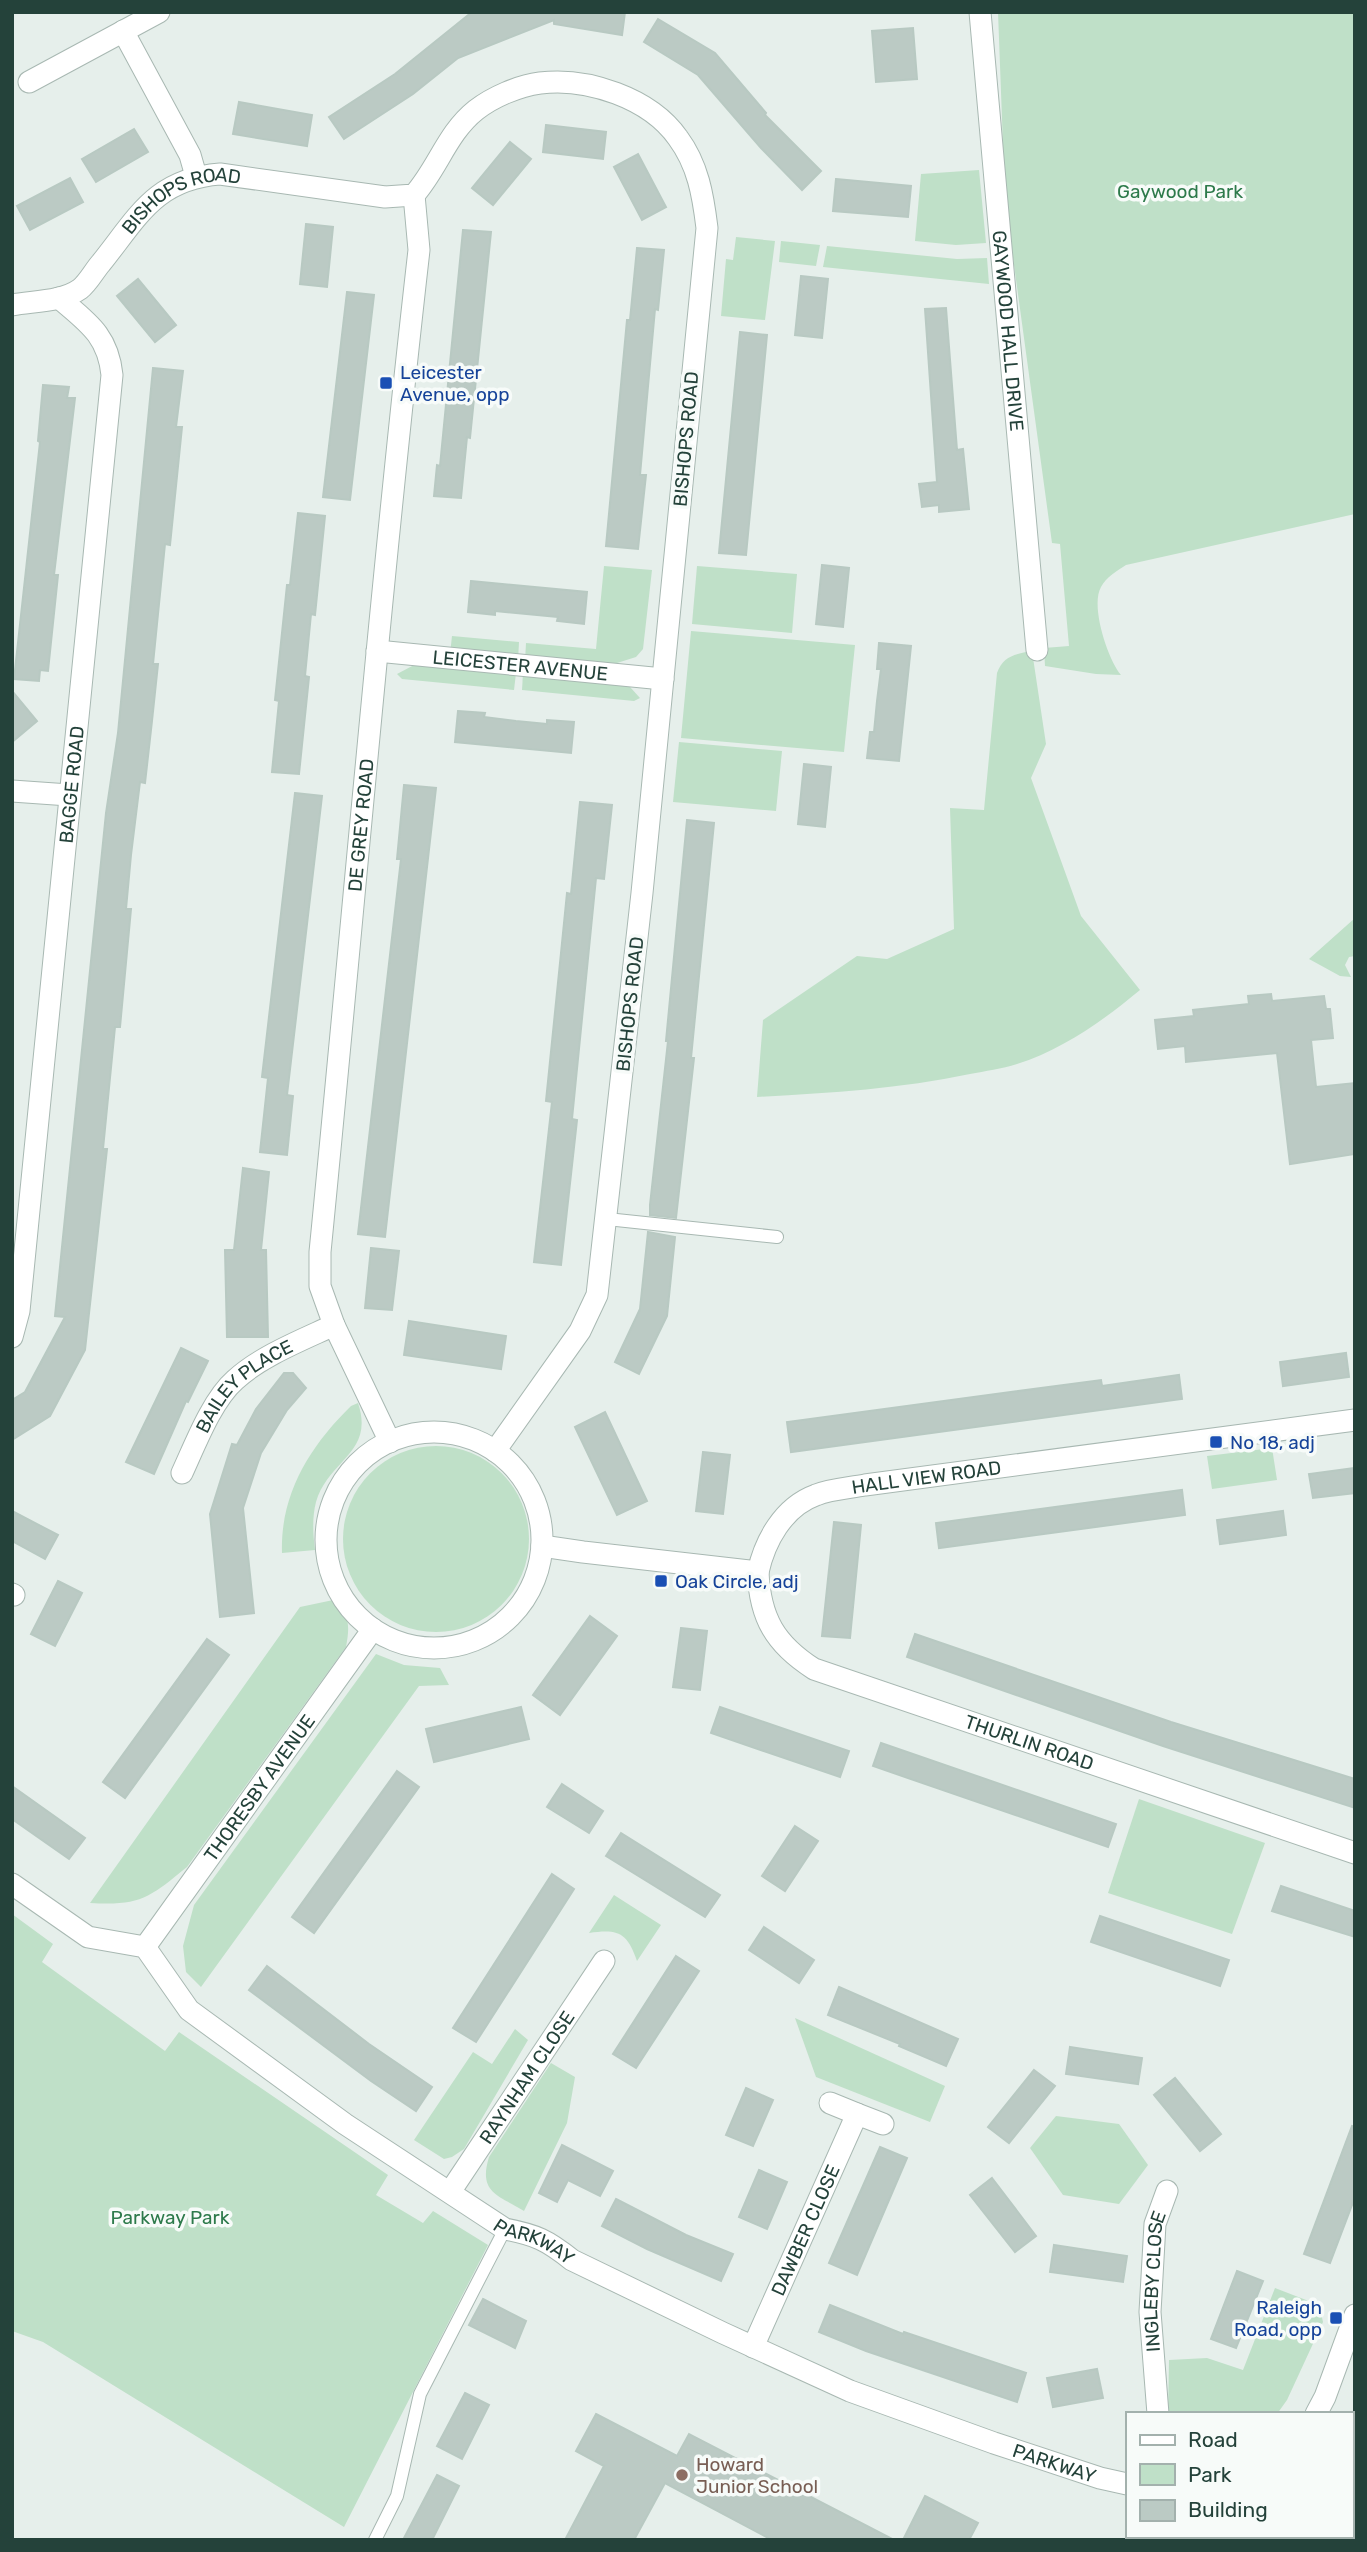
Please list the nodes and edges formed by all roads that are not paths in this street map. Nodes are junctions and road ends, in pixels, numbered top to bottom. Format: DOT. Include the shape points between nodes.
graph roads {
  1 [pos="159,12"];
  2 [pos="980,12"];
  3 [pos="124,31"];
  4 [pos="29,82"];
  5 [pos="196,176"];
  6 [pos="414,195"];
  7 [pos="59,298"];
  8 [pos="12,305"];
  9 [pos="1037,650"];
  10 [pos="377,651"];
  11 [pos="663,679"];
  12 [pos="12,791"];
  13 [pos="69,795"];
  14 [pos="607,1219"];
  15 [pos="776,1237"];
  16 [pos="334,1325"];
  17 [pos="12,1337"];
  18 [pos="1355,1420"];
  19 [pos="390,1442"];
  20 [pos="495,1451"];
  21 [pos="182,1473"];
  22 [pos="542,1545"];
  23 [pos="758,1572"];
  24 [pos="373,1629"];
  25 [pos="1355,1853"];
  26 [pos="12,1884"];
  27 [pos="145,1947"];
  28 [pos="604,1961"];
  29 [pos="830,2103"];
  30 [pos="857,2114"];
  31 [pos="883,2124"];
  32 [pos="1167,2191"];
  33 [pos="450,2192"];
  34 [pos="505,2228"];
  35 [pos="1355,2315"];
  36 [pos="753,2347"];
  37 [pos="1158,2412"];
  38 [pos="1317,2412"];
  39 [pos="1126,2484"];
  40 [pos="375,2540"];
  1 -- 3 [label="street"];
  2 -- 9 [label="street, GAYWOOD HALL DRIVE"];
  3 -- 4 [label="street"];
  3 -- 5 [label="street" via="190,155"];
  5 -- 6 [label="street, BISHOPS ROAD" via="220,174 385,197"];
  5 -- 7 [label="street, BISHOPS ROAD" via="176,183 151,201 80,289"];
  6 -- 10 [label="street, DE GREY ROAD" via="419,250"];
  6 -- 11 [label="street, BISHOPS ROAD" via="430,178 460,124 507,93 539,83 579,84 619,95 649,110 677,136 694,166 707,228"];
  7 -- 8 [label="street"];
  7 -- 13 [label="street, BAGGE ROAD" via="92,325 110,357 112,375"];
  10 -- 11 [label="street, LEICESTER AVENUE"];
  10 -- 16 [label="street, DE GREY ROAD" via="320,1251 320,1286"];
  11 -- 14 [label="street, BISHOPS ROAD"];
  12 -- 13 [label="street"];
  13 -- 17 [label="street, BAGGE ROAD" via="19,1311"];
  14 -- 15 [label="lane"];
  14 -- 20 [label="street, BISHOPS ROAD" via="597,1295 580,1331"];
  16 -- 19 [label="street, DE GREY ROAD"];
  16 -- 21 [label="street, BAILEY PLACE" via="234,1380 205,1420"];
  18 -- 23 [label="street, HALL VIEW ROAD" via="815,1495 779,1523"];
  19 -- 20 [label="street" via="444,1433"];
  19 -- 24 [label="street" via="356,1466 343,1482 327,1518 328,1561 334,1581 357,1616"];
  20 -- 22 [label="street" via="532,1493"];
  22 -- 23 [label="street"];
  22 -- 24 [label="street" via="532,1588 521,1605 490,1633 452,1647 431,1648 410,1646"];
  23 -- 25 [label="street, THURLIN ROAD" via="765,1615 791,1654 814,1669"];
  24 -- 27 [label="street, THORESBY AVENUE"];
  26 -- 27 [label="street" via="88,1937"];
  27 -- 33 [label="street, PARKWAY" via="188,2010 345,2124"];
  28 -- 33 [label="street, RAYNHAM CLOSE"];
  29 -- 30 [label="street"];
  30 -- 31 [label="street"];
  30 -- 36 [label="street, DAWBER CLOSE"];
  32 -- 37 [label="street, INGLEBY CLOSE" via="1155,2224 1150,2312"];
  33 -- 34 [label="street, PARKWAY"];
  34 -- 36 [label="street, PARKWAY" via="534,2235 572,2260"];
  34 -- 40 [label="lane" via="420,2394 397,2496"];
  35 -- 38 [label="street"];
  36 -- 39 [label="street, PARKWAY" via="910,2413"];
}
